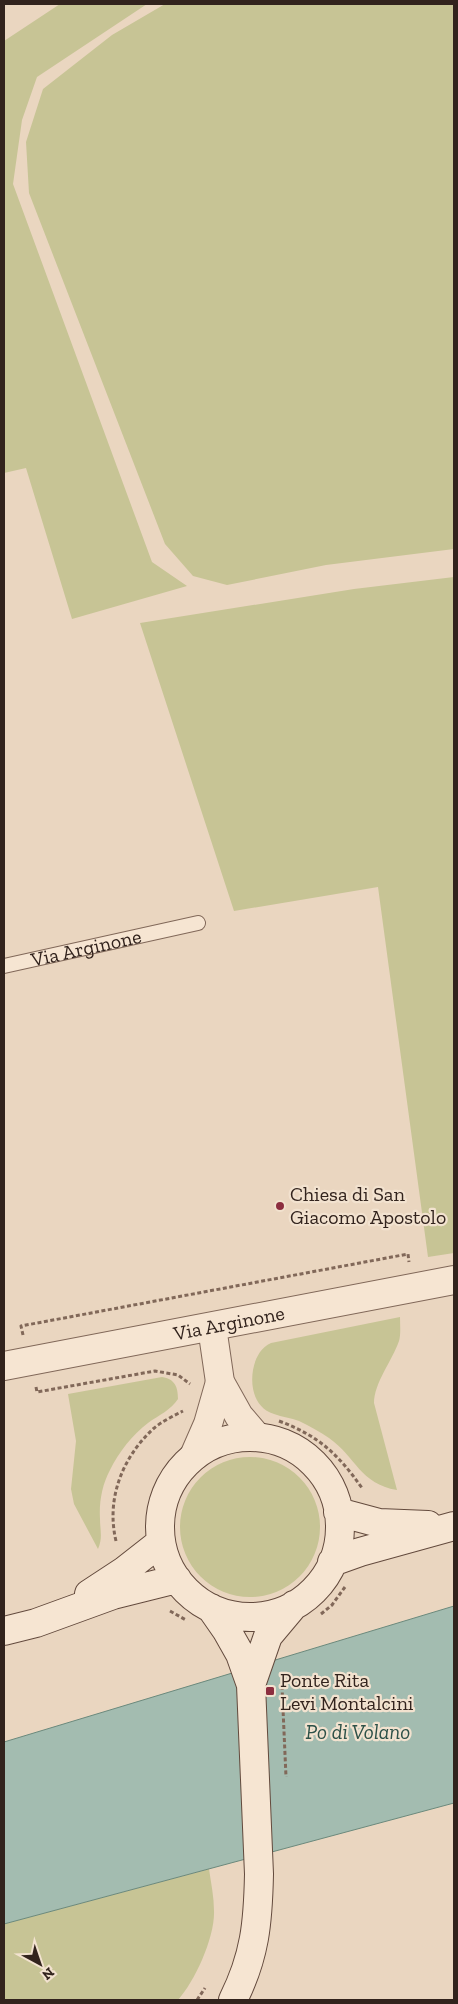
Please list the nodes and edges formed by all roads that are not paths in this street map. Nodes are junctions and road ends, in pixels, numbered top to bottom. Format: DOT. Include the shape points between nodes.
graph roads {
  1 [pos="198,923"];
  2 [pos="4,966"];
  3 [pos="454,1280"];
  4 [pos="212,1327"];
  5 [pos="19,1356"];
  6 [pos="220,1382"];
  7 [pos="267,1428"];
  8 [pos="194,1456"];
  9 [pos="356,1509"];
  10 [pos="454,1526"];
  11 [pos="161,1542"];
  12 [pos="332,1562"];
  13 [pos="176,1579"];
  14 [pos="305,1611"];
  15 [pos="201,1616"];
  16 [pos="54,1617"];
  17 [pos="4,1631"];
  18 [pos="251,1685"];
  19 [pos="233,2000"];
  1 -- 2 [label="lane, Via Arginone"];
  3 -- 4 [label="main road, Via Arginone"];
  4 -- 5 [label="main road, Via Arginone"];
  4 -- 6 [label="main road"];
  6 -- 7 [label="main road" via="239,1416"];
  6 -- 8 [label="main road" via="208,1424"];
  7 -- 8 [label="main road" via="208,1447"];
  7 -- 9 [label="main road" via="282,1443 316,1466 330,1486"];
  8 -- 11 [label="main road" via="173,1479 166,1493 160,1517"];
  9 -- 10 [label="main road" via="379,1523"];
  9 -- 12 [label="main road" via="339,1532"];
  10 -- 12 [label="main road"];
  11 -- 13 [label="main road"];
  11 -- 16 [label="main road" via="124,1571"];
  12 -- 14 [label="main road" via="308,1595"];
  13 -- 15 [label="main road"];
  13 -- 16 [label="main road" via="113,1595"];
  14 -- 15 [label="main road" via="255,1616"];
  14 -- 18 [label="main road" via="268,1636"];
  15 -- 18 [label="main road" via="227,1631 240,1654"];
  16 -- 17 [label="main road"];
  18 -- 19 [label="main road" via="258,1906 250,1957"];
}
